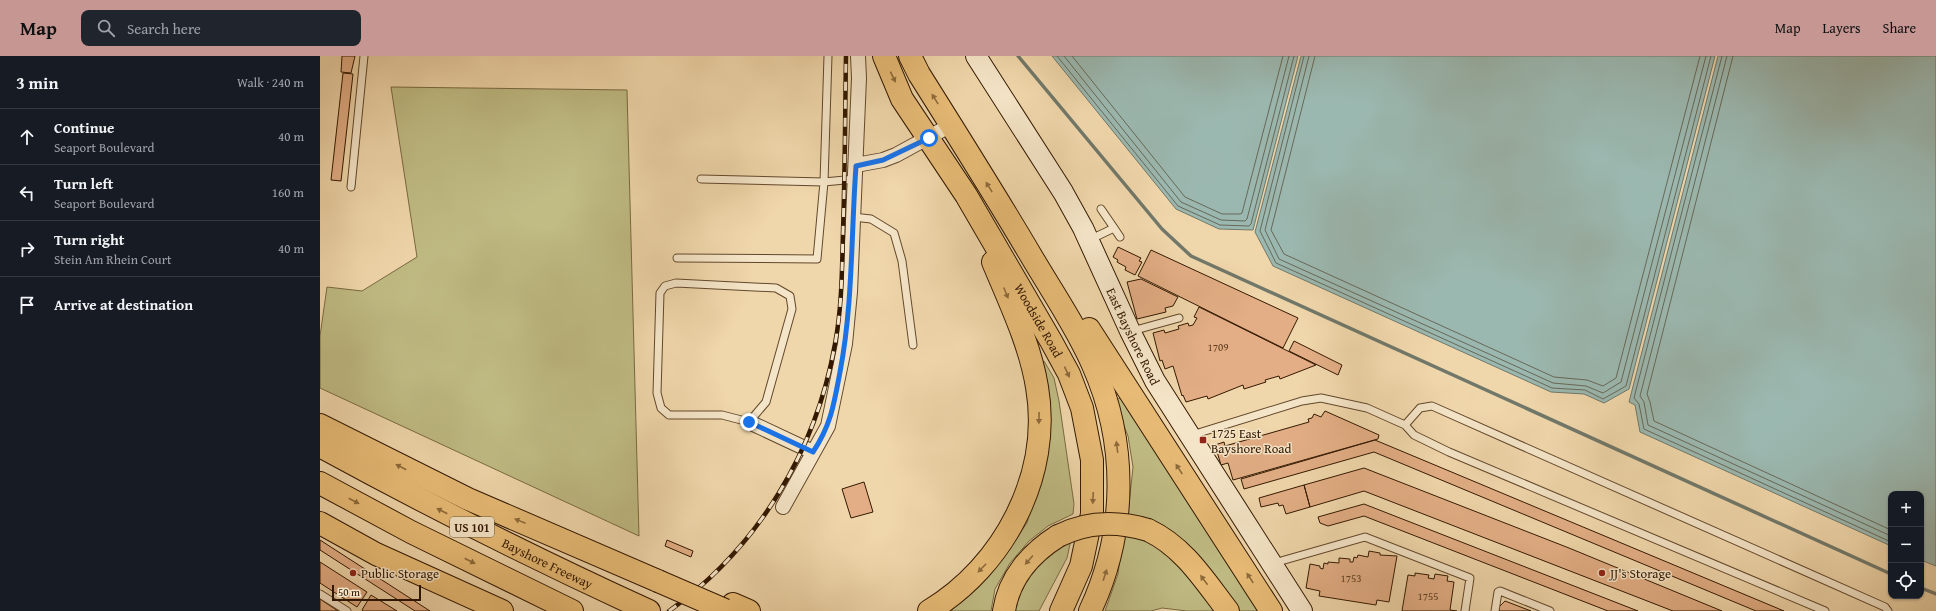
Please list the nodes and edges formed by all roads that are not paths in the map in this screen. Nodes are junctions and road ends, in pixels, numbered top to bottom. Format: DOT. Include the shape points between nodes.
graph roads {
  1 [pos="364,56"];
  2 [pos="828,56"];
  3 [pos="858,56"];
  4 [pos="884,56"];
  5 [pos="910,56"];
  6 [pos="976,56"];
  7 [pos="951,125"];
  8 [pos="929,138"];
  9 [pos="949,169"];
  10 [pos="855,172"];
  11 [pos="701,179"];
  12 [pos="824,182"];
  13 [pos="351,187"];
  14 [pos="1101,209"];
  15 [pos="853,217"];
  16 [pos="1009,220"];
  17 [pos="1114,228"];
  18 [pos="1120,237"];
  19 [pos="1089,240"];
  20 [pos="677,258"];
  21 [pos="1178,318"];
  22 [pos="1130,331"];
  23 [pos="913,345"];
  24 [pos="749,422"];
  25 [pos="320,425"];
  26 [pos="1405,425"];
  27 [pos="1188,436"];
  28 [pos="320,446"];
  29 [pos="813,452"];
  30 [pos="320,483"];
  31 [pos="783,507"];
  32 [pos="320,523"];
  33 [pos="376,554"];
  34 [pos="1271,563"];
  35 [pos="320,594"];
  36 [pos="734,609"];
  37 [pos="347,611"];
  38 [pos="471,611"];
  39 [pos="502,611"];
  40 [pos="572,611"];
  41 [pos="649,611"];
  42 [pos="929,611"];
  43 [pos="1004,611"];
  44 [pos="1061,611"];
  45 [pos="1090,611"];
  46 [pos="1228,611"];
  47 [pos="1271,611"];
  48 [pos="1302,611"];
  49 [pos="1465,611"];
  50 [pos="1495,611"];
  51 [pos="1550,611"];
  52 [pos="1825,611"];
  53 [pos="1888,611"];
  1 -- 13 [label="lane"];
  2 -- 12 [label="lane"];
  3 -- 10 [label="street"];
  4 -- 8 [label="highway, Woodside Road, one-way" via="902,99"];
  7 -- 5 [label="highway, Woodside Road, one-way"];
  6 -- 19 [label="street, East Bayshore Road" via="1063,192"];
  7 -- 8 [label="street"];
  16 -- 7 [label="highway, Woodside Road, one-way"];
  8 -- 9 [label="highway, Woodside Road"];
  8 -- 10 [label="street"];
  9 -- 42 [label="highway, one-way" via="976,223 1023,334 1037,389 1039,425 1029,484 1005,537 995,553 974,576"];
  9 -- 44 [label="highway, Woodside Road, one-way" via="985,226 1060,357 1076,390 1087,425 1093,479 1092,514 1081,566"];
  10 -- 12 [label="lane"];
  10 -- 15 [label="street"];
  11 -- 12 [label="lane"];
  12 -- 20 [label="lane" via="817,259"];
  14 -- 17 [label="lane"];
  15 -- 23 [label="lane" via="871,219 894,233 902,261"];
  15 -- 29 [label="street" via="845,344 828,426"];
  45 -- 16 [label="highway, Woodside Road, one-way" via="1106,574 1118,517 1119,471 1112,419 1100,381 1083,345"];
  47 -- 16 [label="highway, one-way" via="1060,283"];
  17 -- 18 [label="lane"];
  17 -- 19 [label="lane"];
  19 -- 22 [label="street, East Bayshore Road"];
  21 -- 22 [label="lane"];
  22 -- 27 [label="street, East Bayshore Road" via="1155,381"];
  24 -- 24 [label="lane" via="722,415 669,415 661,408 657,393 660,293 665,286 676,283 776,288 790,296 792,309 766,402"];
  24 -- 29 [label="street"];
  36 -- 25 [label="highway, one-way, bridge" via="462,496"];
  26 -- 27 [label="lane" via="1367,408 1321,398 1302,401"];
  26 -- 52 [label="lane" via="1414,435 1449,452"];
  26 -- 53 [label="lane" via="1420,408 1432,406 1885,607"];
  27 -- 34 [label="street, East Bayshore Road"];
  41 -- 28 [label="highway, Bayshore Freeway / US 101, one-way" via="426,504"];
  29 -- 31 [label="street"];
  30 -- 40 [label="highway, US 101, one-way" via="411,532"];
  32 -- 33 [label="highway"];
  33 -- 38 [label="highway"];
  33 -- 39 [label="highway"];
  34 -- 48 [label="street, East Bayshore Road"];
  34 -- 49 [label="lane" via="1365,537 1470,578"];
  35 -- 37 [label="lane"];
  46 -- 43 [label="highway, one-way, bridge" via="1183,554 1172,544 1148,530 1122,524 1081,526 1046,544 1026,563 1012,585"];
  50 -- 51 [label="lane" via="1500,591"];
}
